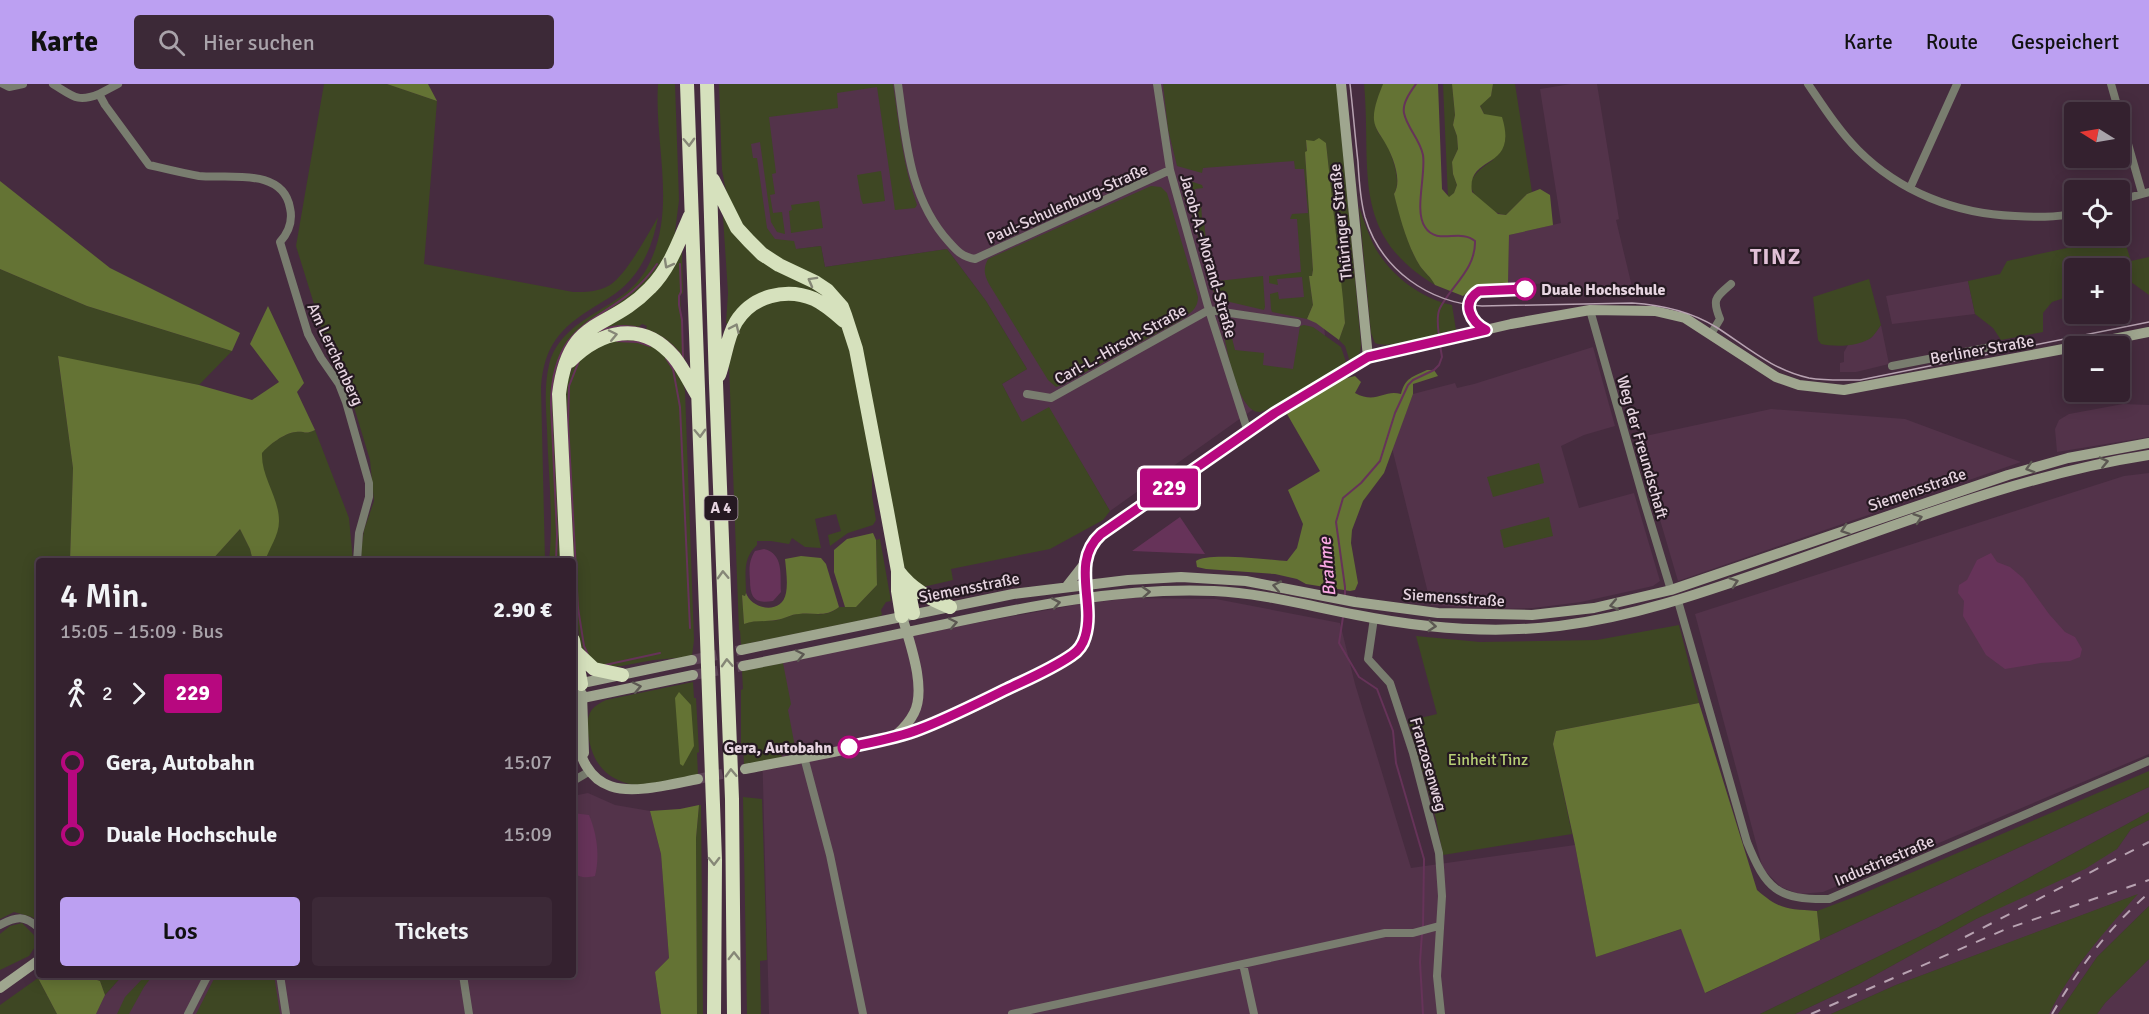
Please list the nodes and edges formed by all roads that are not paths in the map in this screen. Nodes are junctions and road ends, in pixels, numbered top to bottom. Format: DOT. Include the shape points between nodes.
graph roads {
  1 [pos="3,84"];
  2 [pos="23,84"];
  3 [pos="53,84"];
  4 [pos="117,84"];
  5 [pos="687,84"];
  6 [pos="707,84"];
  7 [pos="898,84"];
  8 [pos="1157,84"];
  9 [pos="1341,84"];
  10 [pos="1808,84"];
  11 [pos="1957,84"];
  12 [pos="2111,84"];
  13 [pos="99,94"];
  14 [pos="1170,170"];
  15 [pos="710,173"];
  16 [pos="1910,188"];
  17 [pos="2145,192"];
  18 [pos="2130,197"];
  19 [pos="692,211"];
  20 [pos="2064,214"];
  21 [pos="1731,284"];
  22 [pos="1209,310"];
  23 [pos="1590,310"];
  24 [pos="1297,323"];
  25 [pos="848,325"];
  26 [pos="2149,332"];
  27 [pos="1711,334"];
  28 [pos="2130,336"];
  29 [pos="1996,346"];
  30 [pos="2064,349"];
  31 [pos="1368,357"];
  32 [pos="565,366"];
  33 [pos="1892,366"];
  34 [pos="716,383"];
  35 [pos="1027,394"];
  36 [pos="699,398"];
  37 [pos="1248,432"];
  38 [pos="2149,443"];
  39 [pos="2149,454"];
  40 [pos="357,558"];
  41 [pos="567,558"];
  42 [pos="1084,563"];
  43 [pos="898,571"];
  44 [pos="907,583"];
  45 [pos="1086,584"];
  46 [pos="1067,586"];
  47 [pos="1671,590"];
  48 [pos="1088,598"];
  49 [pos="1678,601"];
  50 [pos="1376,605"];
  51 [pos="950,607"];
  52 [pos="908,614"];
  53 [pos="1374,618"];
  54 [pos="906,633"];
  55 [pos="576,647"];
  56 [pos="741,650"];
  57 [pos="692,660"];
  58 [pos="576,666"];
  59 [pos="742,666"];
  60 [pos="622,675"];
  61 [pos="693,675"];
  62 [pos="577,685"];
  63 [pos="578,699"];
  64 [pos="914,713"];
  65 [pos="941,720"];
  66 [pos="576,736"];
  67 [pos="896,736"];
  68 [pos="804,757"];
  69 [pos="2149,761"];
  70 [pos="745,769"];
  71 [pos="590,771"];
  72 [pos="576,779"];
  73 [pos="698,779"];
  74 [pos="0,925"];
  75 [pos="36,925"];
  76 [pos="1436,928"];
  77 [pos="36,962"];
  78 [pos="1243,964"];
  79 [pos="206,978"];
  80 [pos="280,978"];
  81 [pos="463,978"];
  82 [pos="0,988"];
  83 [pos="188,1014"];
  84 [pos="286,1014"];
  85 [pos="469,1014"];
  86 [pos="714,1014"];
  87 [pos="734,1014"];
  88 [pos="863,1014"];
  89 [pos="1012,1014"];
  90 [pos="1254,1014"];
  91 [pos="1441,1014"];
  1 -- 2 [label="street"];
  3 -- 13 [label="street" via="86,100"];
  4 -- 13 [label="street"];
  5 -- 19 [label="highway, A 4, one-way"];
  6 -- 15 [label="highway, A 4"];
  7 -- 14 [label="street, Paul-Schulenburg-Straße" via="914,183 930,217 963,257 975,259"];
  8 -- 14 [label="street, Jacob-A.-Morand-Straße"];
  9 -- 31 [label="main road, Thüringer Straße"];
  10 -- 16 [label="street" via="1858,150"];
  11 -- 16 [label="street"];
  12 -- 17 [label="street"];
  13 -- 40 [label="street, Am Lerchenberg" via="149,165 198,176 259,179 275,185 286,197 291,216 286,235 279,242 308,334 343,392 369,483"];
  14 -- 22 [label="street, Jacob-A.-Morand-Straße"];
  25 -- 15 [label="highway, one-way" via="842,307 827,290 779,266 737,228"];
  15 -- 34 [label="highway, A 4"];
  16 -- 20 [label="street" via="1936,201 2001,216"];
  17 -- 18 [label="street"];
  19 -- 32 [label="highway, one-way" via="661,276 636,300 582,335"];
  19 -- 36 [label="highway, A 4"];
  21 -- 27 [label="street" via="1715,299 1720,319"];
  22 -- 24 [label="street, Carl-L.-Hirsch-Straße"];
  22 -- 35 [label="street, Carl-L.-Hirsch-Straße" via="1051,398"];
  22 -- 37 [label="street, Jacob-A.-Morand-Straße"];
  23 -- 27 [label="main road, Berliner Straße" via="1655,311 1685,318"];
  23 -- 31 [label="main road, Berliner Straße"];
  23 -- 47 [label="street, Weg der Freundschaft"];
  34 -- 25 [label="highway, one-way" via="736,322 761,299 800,294 825,305"];
  25 -- 43 [label="highway"];
  26 -- 28 [label="main road, Berliner Straße"];
  27 -- 30 [label="main road, Berliner Straße" via="1776,377 1798,385 1844,390"];
  29 -- 33 [label="street"];
  31 -- 37 [label="main road, Berliner Straße"];
  32 -- 36 [label="highway, one-way" via="606,336 634,334 663,346"];
  32 -- 41 [label="highway" via="559,394"];
  87 -- 34 [label="highway, A 4, one-way" via="732,799"];
  36 -- 86 [label="highway, A 4, one-way" via="715,879"];
  37 -- 42 [label="main road, Berliner Straße" via="1101,534"];
  38 -- 47 [label="main road, Siemensstraße, one-way" via="2068,458 2008,475"];
  49 -- 39 [label="main road, Siemensstraße, one-way" via="2007,487"];
  42 -- 45 [label="main road"];
  42 -- 46 [label="main road, Berliner Straße"];
  43 -- 44 [label="highway"];
  43 -- 52 [label="highway" via="898,591"];
  44 -- 51 [label="highway"];
  44 -- 52 [label="highway"];
  45 -- 46 [label="main road, Siemensstraße"];
  45 -- 48 [label="main road"];
  50 -- 45 [label="main road, Siemensstraße, one-way" via="1213,578"];
  46 -- 51 [label="main road, Siemensstraße"];
  47 -- 50 [label="main road, Siemensstraße, one-way" via="1620,604 1545,615 1438,613"];
  48 -- 53 [label="main road, Siemensstraße, one-way" via="1212,591 1273,598"];
  54 -- 48 [label="main road, Siemensstraße, one-way"];
  48 -- 65 [label="main road" via="1086,635 1072,655"];
  53 -- 49 [label="main road, Siemensstraße, one-way" via="1438,627 1528,628 1595,621"];
  49 -- 69 [label="street, Industriestraße" via="1759,872 1777,890 1801,899 1829,898"];
  50 -- 53 [label="main road"];
  51 -- 52 [label="main road, Siemensstraße"];
  52 -- 54 [label="main road"];
  52 -- 56 [label="main road, Siemensstraße"];
  53 -- 76 [label="street, Franzosenweg" via="1368,659 1390,683 1431,818 1442,896"];
  59 -- 54 [label="main road, Siemensstraße, one-way"];
  54 -- 64 [label="main road" via="918,684"];
  55 -- 60 [label="highway" via="594,669"];
  57 -- 60 [label="main road"];
  58 -- 62 [label="highway"];
  60 -- 62 [label="main road"];
  63 -- 61 [label="main road, one-way"];
  62 -- 63 [label="main road"];
  63 -- 71 [label="main road"];
  64 -- 65 [label="main road"];
  64 -- 67 [label="main road"];
  65 -- 67 [label="main road"];
  66 -- 71 [label="main road" via="579,752"];
  67 -- 68 [label="main road"];
  68 -- 70 [label="main road"];
  68 -- 88 [label="street" via="830,855"];
  71 -- 72 [label="street"];
  71 -- 73 [label="main road" via="612,788 624,790 638,791"];
  74 -- 75 [label="street" via="16,918"];
  76 -- 78 [label="street" via="1385,933"];
  76 -- 91 [label="street, Franzosenweg"];
  77 -- 82 [label="main road"];
  78 -- 89 [label="street"];
  78 -- 90 [label="street"];
  79 -- 83 [label="street"];
  80 -- 84 [label="street"];
  81 -- 85 [label="street"];
}
